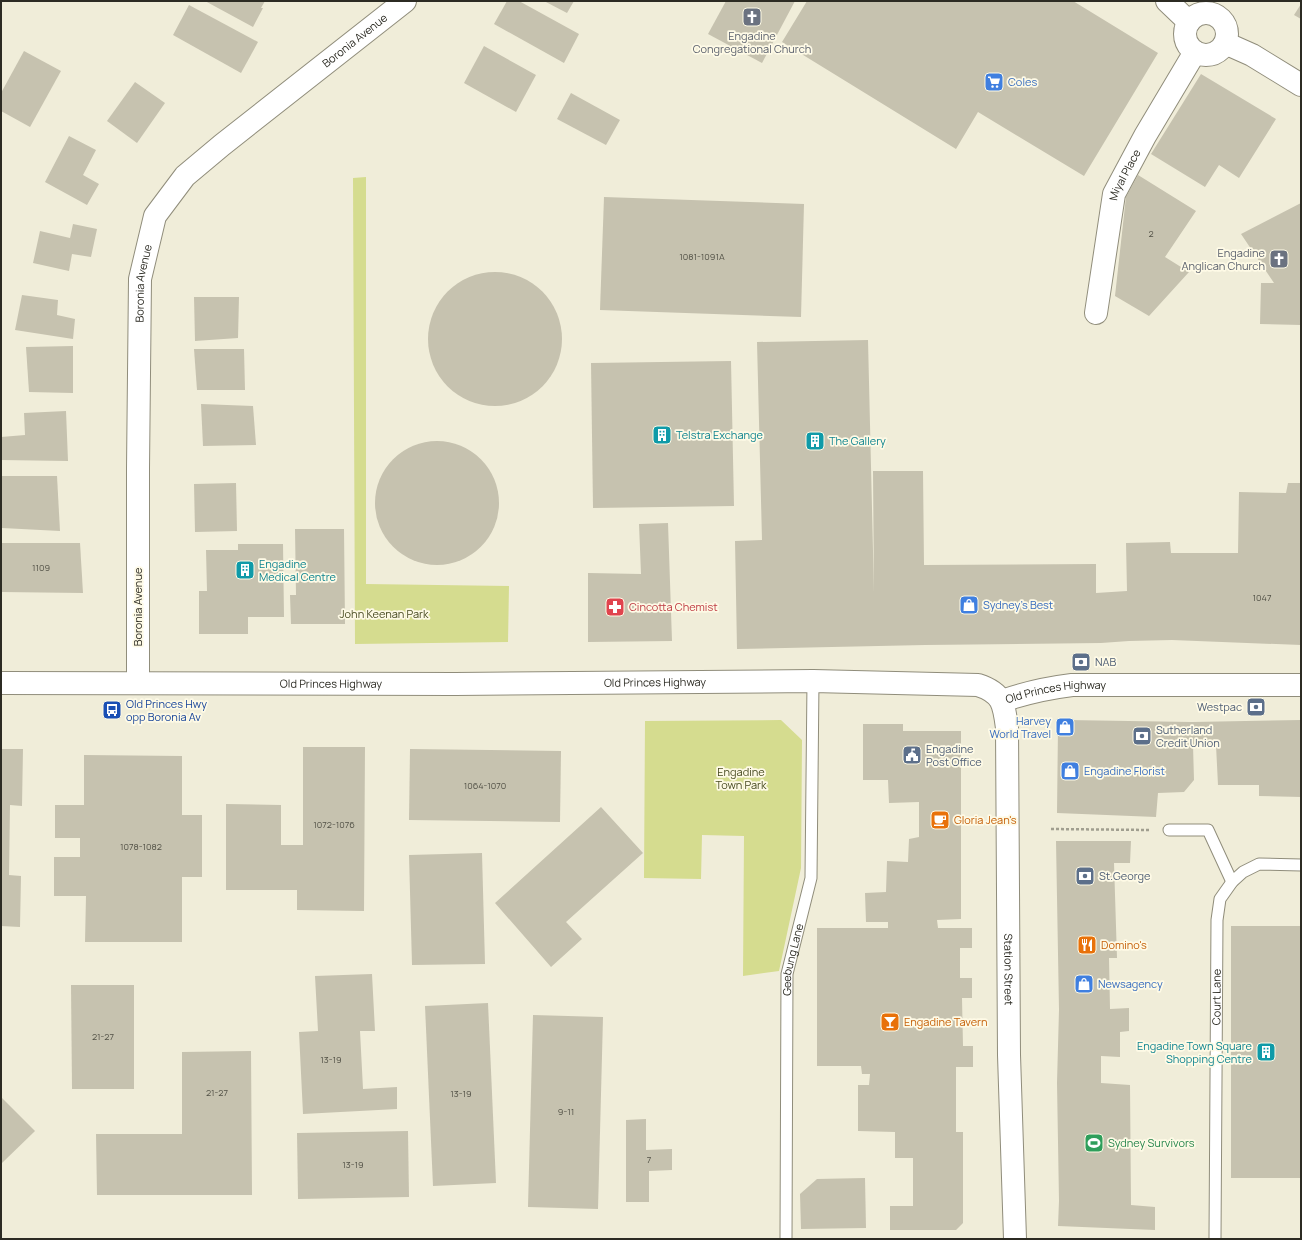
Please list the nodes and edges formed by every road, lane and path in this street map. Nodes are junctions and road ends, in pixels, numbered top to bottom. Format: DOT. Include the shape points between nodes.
graph roads {
  1 [pos="405,1"];
  2 [pos="1167,1"];
  3 [pos="1189,22"];
  4 [pos="1225,43"];
  5 [pos="1195,52"];
  6 [pos="1301,85"];
  7 [pos="1096,313"];
  8 [pos="813,682"];
  9 [pos="1,683"];
  10 [pos="138,683"];
  11 [pos="1301,685"];
  12 [pos="1002,700"];
  13 [pos="1052,829"];
  14 [pos="1169,830"];
  15 [pos="1301,865"];
  16 [pos="1232,882"];
  17 [pos="786,1239"];
  18 [pos="1015,1239"];
  19 [pos="1215,1239"];
  1 -- 10 [label="street, Boronia Avenue" via="185,176 155,216 140,279"];
  2 -- 3 [label="street"];
  3 -- 4 [label="street" via="1204,13 1217,16 1226,27"];
  3 -- 5 [label="street" via="1186,25 1185,39 1187,45"];
  4 -- 5 [label="street" via="1212,55 1205,56"];
  4 -- 6 [label="street" via="1252,55"];
  5 -- 7 [label="street, Miyal Place" via="1114,194"];
  8 -- 10 [label="street, Old Princes Highway"];
  8 -- 12 [label="street, Old Princes Highway" via="978,685 988,688"];
  8 -- 17 [label="lane, Geebung Lane" via="811,878 787,974"];
  9 -- 10 [label="street, Old Princes Highway"];
  11 -- 12 [label="street, Old Princes Highway" via="1072,685 1028,692"];
  12 -- 18 [label="street, Station Street" via="1008,750 1009,1055"];
  13 -- 14 [label="path"];
  14 -- 16 [label="lane" via="1208,830"];
  15 -- 16 [label="lane, Court Lane" via="1259,864"];
  16 -- 19 [label="lane, Court Lane" via="1220,899 1216,920"];
}
